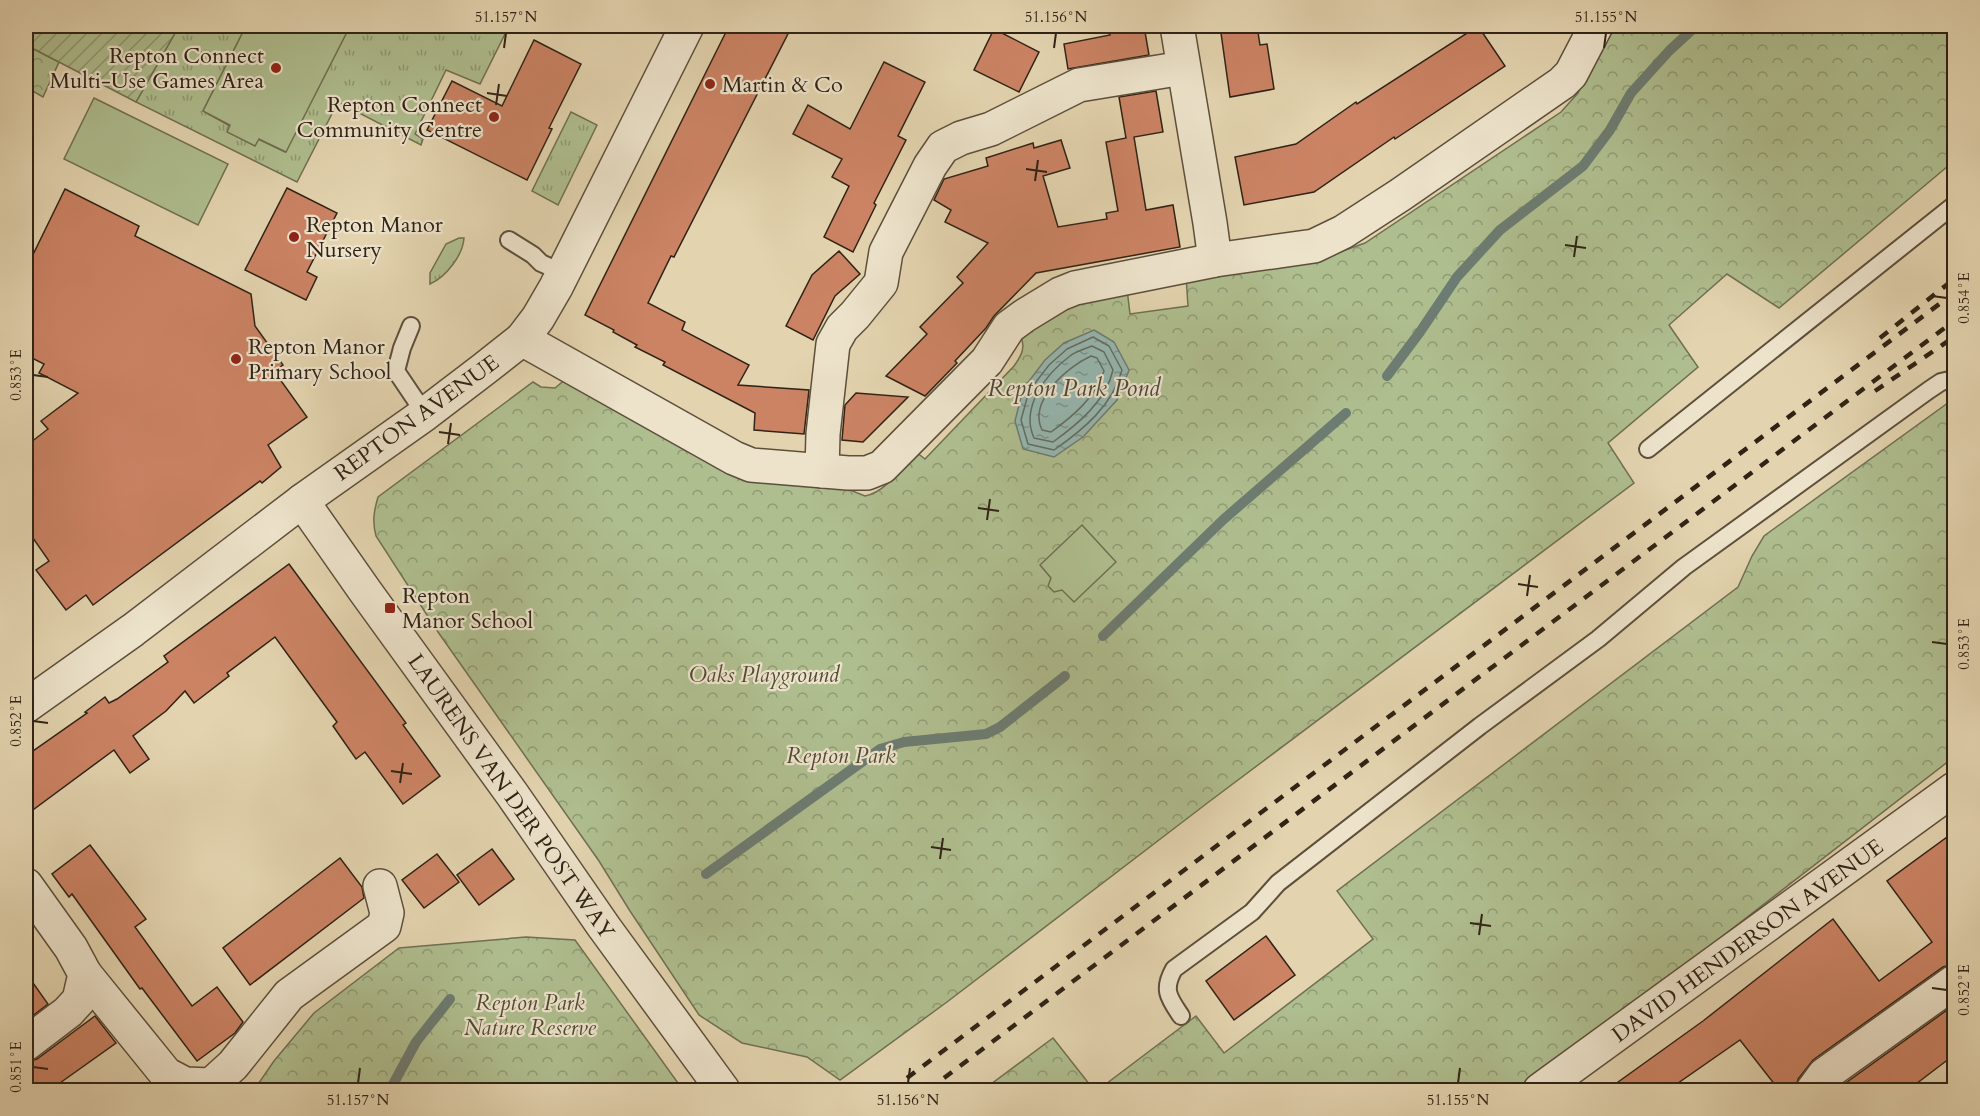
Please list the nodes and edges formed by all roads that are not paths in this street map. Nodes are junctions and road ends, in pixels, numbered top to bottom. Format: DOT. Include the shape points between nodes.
graph roads {
  1 [pos="687,26"];
  2 [pos="1177,26"];
  3 [pos="1596,26"];
  4 [pos="1183,68"];
  5 [pos="1954,205"];
  6 [pos="508,240"];
  7 [pos="1215,260"];
  8 [pos="563,273"];
  9 [pos="411,326"];
  10 [pos="522,339"];
  11 [pos="1954,379"];
  12 [pos="425,414"];
  13 [pos="1648,449"];
  14 [pos="822,471"];
  15 [pos="302,501"];
  16 [pos="26,706"];
  17 [pos="1954,789"];
  18 [pos="26,885"];
  19 [pos="380,886"];
  20 [pos="85,974"];
  21 [pos="1954,982"];
  22 [pos="1181,1016"];
  23 [pos="26,1044"];
  24 [pos="159,1082"];
  25 [pos="723,1090"];
  26 [pos="1540,1090"];
  27 [pos="1813,1090"];
  1 -- 8 [label="street, REPTON AVENUE"];
  2 -- 4 [label="street"];
  3 -- 7 [label="street" via="1571,74 1562,83 1343,232 1314,246"];
  4 -- 7 [label="street"];
  4 -- 14 [label="street" via="1079,85 991,129 943,147 886,252 881,283 833,344"];
  5 -- 13 [label="lane"];
  6 -- 8 [label="lane"];
  7 -- 14 [label="street" via="1060,294 1009,327 987,361 882,467 867,473"];
  8 -- 10 [label="street, REPTON AVENUE"];
  9 -- 12 [label="lane" via="396,371"];
  10 -- 12 [label="street, REPTON AVENUE"];
  10 -- 14 [label="street" via="734,458 751,465"];
  11 -- 22 [label="lane" via="1941,382 1684,567 1598,639 1278,883 1252,912 1174,969 1167,991"];
  12 -- 15 [label="street, REPTON AVENUE"];
  15 -- 16 [label="street, REPTON AVENUE"];
  15 -- 25 [label="street, LAURENS VAN DER POST WAY"];
  17 -- 26 [label="street, DAVID HENDERSON AVENUE"];
  18 -- 20 [label="street"];
  19 -- 24 [label="street" via="387,913 384,926 289,995 221,1077 211,1085 200,1086"];
  20 -- 23 [label="street" via="80,1000"];
  20 -- 24 [label="street"];
  21 -- 27 [label="street" via="1824,1075"];
}
